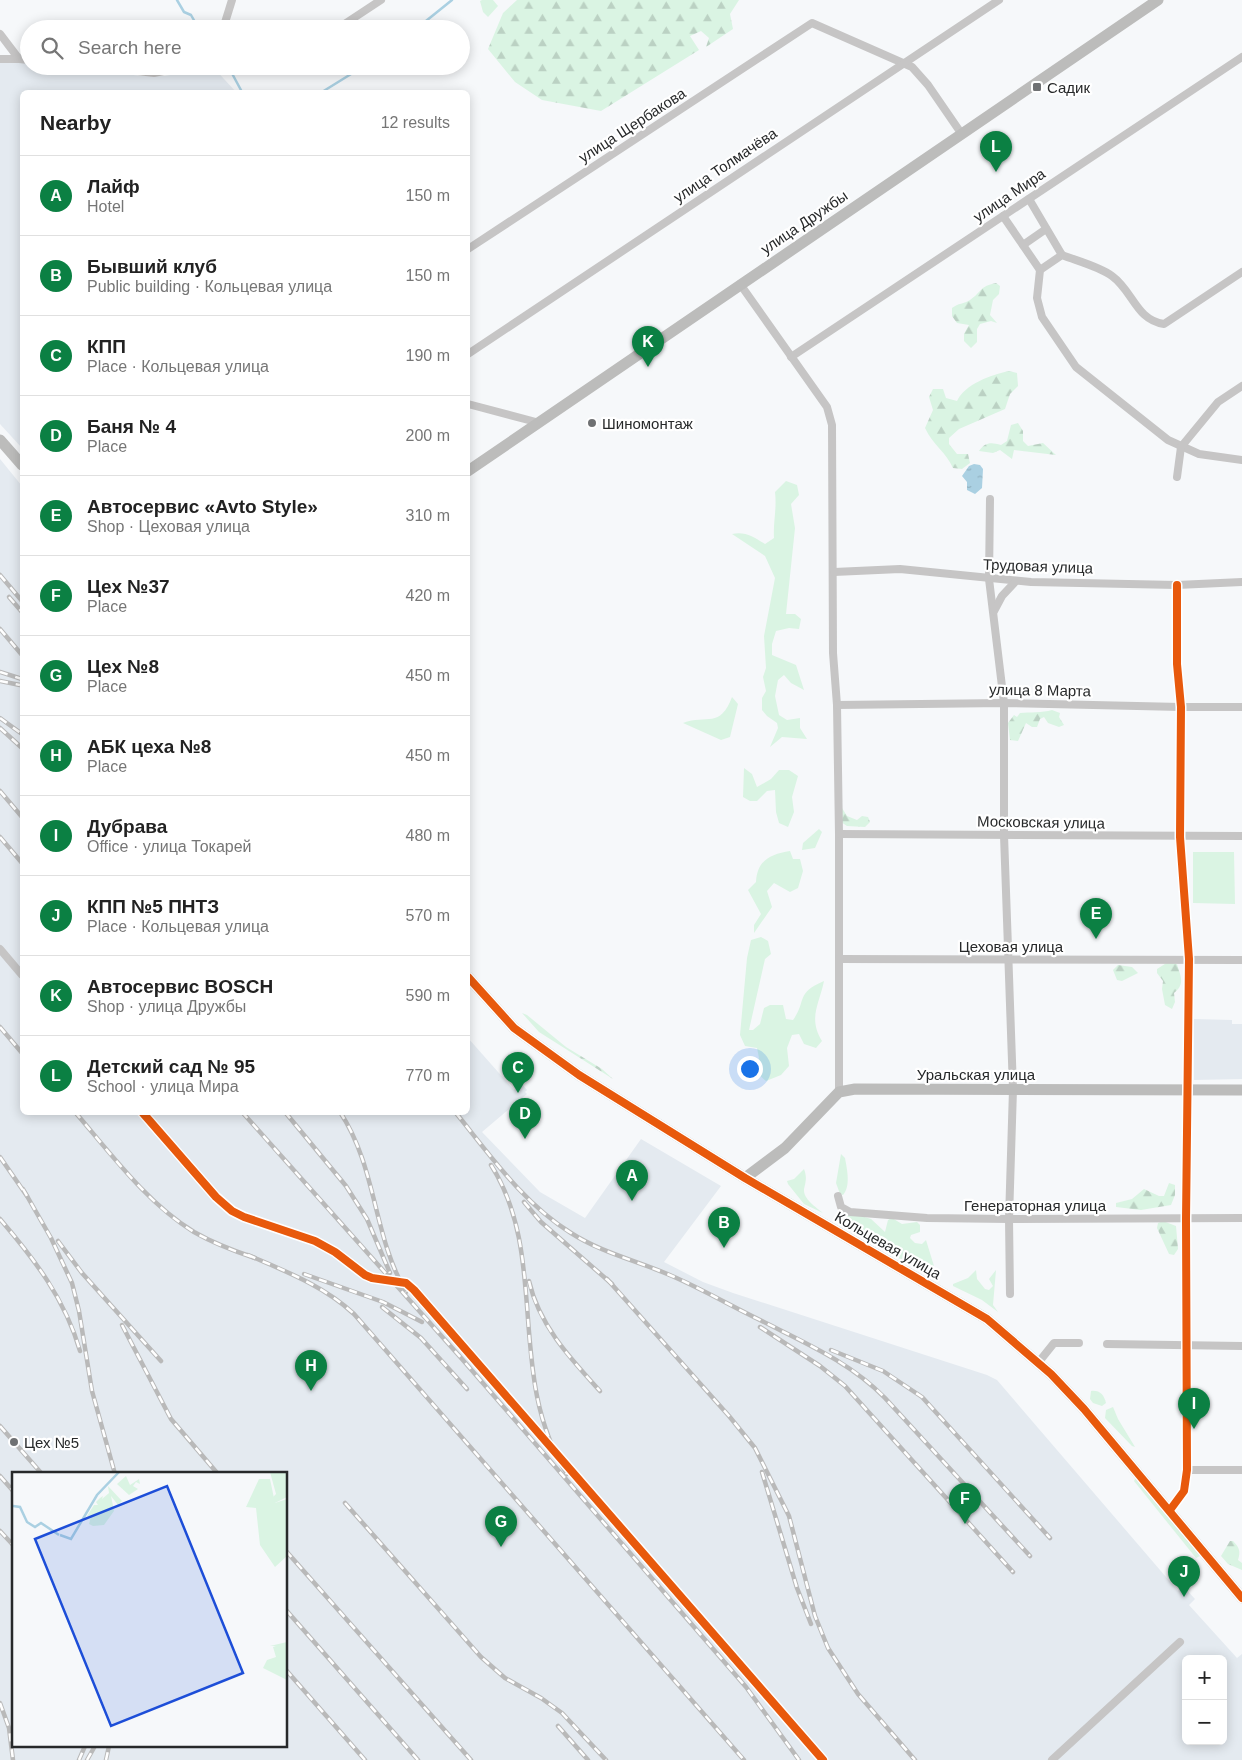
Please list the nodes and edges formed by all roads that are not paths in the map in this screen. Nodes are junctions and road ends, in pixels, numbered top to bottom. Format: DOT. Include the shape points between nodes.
graph roads {
  1 [pos="232,0"];
  2 [pos="381,0"];
  3 [pos="999,0"];
  4 [pos="1158,0"];
  5 [pos="226,20"];
  6 [pos="351,20"];
  7 [pos="0,34"];
  8 [pos="1242,57"];
  9 [pos="0,59"];
  10 [pos="20,59"];
  11 [pos="903,63"];
  12 [pos="962,133"];
  13 [pos="1029,199"];
  14 [pos="1003,216"];
  15 [pos="1046,229"];
  16 [pos="1023,245"];
  17 [pos="470,248"];
  18 [pos="1062,255"];
  19 [pos="1040,270"];
  20 [pos="1242,272"];
  21 [pos="740,284"];
  22 [pos="470,353"];
  23 [pos="791,357"];
  24 [pos="1242,386"];
  25 [pos="470,405"];
  26 [pos="536,422"];
  27 [pos="0,440"];
  28 [pos="1181,447"];
  29 [pos="1242,460"];
  30 [pos="20,462"];
  31 [pos="470,470"];
  32 [pos="1177,477"];
  33 [pos="990,499"];
  34 [pos="834,572"];
  35 [pos="989,579"];
  36 [pos="1016,581"];
  37 [pos="1242,582"];
  38 [pos="1177,584"];
  39 [pos="993,613"];
  40 [pos="1004,702"];
  41 [pos="837,705"];
  42 [pos="1242,707"];
  43 [pos="1181,708"];
  44 [pos="839,834"];
  45 [pos="1004,835"];
  46 [pos="1242,836"];
  47 [pos="1180,837"];
  48 [pos="0,949"];
  49 [pos="839,959"];
  50 [pos="1189,959"];
  51 [pos="1009,960"];
  52 [pos="1242,960"];
  53 [pos="20,973"];
  54 [pos="470,979"];
  55 [pos="1013,1089"];
  56 [pos="1187,1089"];
  57 [pos="1242,1090"];
  58 [pos="839,1092"];
  59 [pos="145,1115"];
  60 [pos="745,1178"];
  61 [pos="838,1196"];
  62 [pos="1242,1218"];
  63 [pos="1009,1219"];
  64 [pos="1186,1219"];
  65 [pos="1010,1294"];
  66 [pos="1079,1343"];
  67 [pos="1107,1344"];
  68 [pos="1188,1345"];
  69 [pos="1242,1346"];
  70 [pos="1038,1363"];
  71 [pos="1187,1470"];
  72 [pos="1242,1470"];
  73 [pos="1170,1510"];
  74 [pos="1242,1598"];
  75 [pos="1180,1642"];
  76 [pos="823,1760"];
  77 [pos="1052,1760"];
  1 -- 5 [label="street"];
  2 -- 6 [label="street"];
  3 -- 11 [label="street, улица Толмачёва"];
  4 -- 12 [label="street, улица Дружбы"];
  7 -- 10 [label="street"];
  8 -- 13 [label="street, улица Мира"];
  9 -- 10 [label="street"];
  11 -- 12 [label="street" via="919,74"];
  11 -- 17 [label="street, улица Щербакова" via="812,23"];
  11 -- 22 [label="street, улица Толмачёва"];
  12 -- 21 [label="street, улица Дружбы"];
  13 -- 14 [label="street, улица Мира"];
  13 -- 15 [label="street"];
  14 -- 16 [label="street"];
  14 -- 23 [label="street, улица Мира"];
  15 -- 16 [label="street"];
  15 -- 18 [label="street"];
  16 -- 19 [label="street"];
  18 -- 19 [label="street"];
  18 -- 20 [label="street" via="1110,274 1145,317 1164,324"];
  19 -- 28 [label="street" via="1037,298 1042,318 1076,366 1155,431"];
  21 -- 23 [label="street"];
  21 -- 26 [label="street, улица Дружбы"];
  23 -- 34 [label="street" via="827,407 830,417"];
  24 -- 28 [label="street" via="1218,402"];
  25 -- 26 [label="street"];
  26 -- 31 [label="street, улица Дружбы"];
  27 -- 30 [label="street"];
  28 -- 29 [label="street" via="1199,454"];
  28 -- 32 [label="street"];
  33 -- 35 [label="street"];
  34 -- 35 [label="street, Трудовая улица" via="900,569"];
  34 -- 41 [label="street" via="833,653"];
  35 -- 36 [label="street, Трудовая улица"];
  35 -- 39 [label="street"];
  36 -- 38 [label="street, Трудовая улица"];
  36 -- 39 [label="street" via="1002,596"];
  37 -- 38 [label="street, Трудовая улица"];
  38 -- 43 [label="street" via="1177,664"];
  39 -- 40 [label="street"];
  40 -- 41 [label="street, улица 8 Марта"];
  40 -- 43 [label="street, улица 8 Марта"];
  40 -- 45 [label="street"];
  41 -- 44 [label="street"];
  42 -- 43 [label="street, улица 8 Марта"];
  43 -- 47 [label="street"];
  44 -- 45 [label="street, Московская улица"];
  44 -- 49 [label="street"];
  45 -- 47 [label="street, Московская улица"];
  45 -- 51 [label="street"];
  46 -- 47 [label="street, Московская улица"];
  47 -- 50 [label="street"];
  48 -- 53 [label="street"];
  49 -- 51 [label="street, Цеховая улица"];
  49 -- 58 [label="street"];
  50 -- 51 [label="street, Цеховая улица"];
  50 -- 52 [label="street, Цеховая улица"];
  50 -- 56 [label="street"];
  51 -- 55 [label="street"];
  54 -- 60 [label="street, Кольцевая улица" via="514,1028 548,1054"];
  55 -- 56 [label="street, Уральская улица"];
  55 -- 58 [label="street, Уральская улица" via="855,1089"];
  55 -- 63 [label="street"];
  56 -- 57 [label="street, Уральская улица"];
  56 -- 64 [label="street"];
  58 -- 60 [label="street" via="785,1148"];
  59 -- 76 [label="street" via="232,1211 328,1246 372,1278 406,1283 414,1290"];
  60 -- 70 [label="street, Кольцевая улица" via="964,1304"];
  61 -- 63 [label="street, Генераторная улица" via="841,1208 850,1212 927,1218"];
  62 -- 64 [label="street, Генераторная улица"];
  63 -- 64 [label="street, Генераторная улица"];
  63 -- 65 [label="street"];
  64 -- 68 [label="street"];
  66 -- 70 [label="street" via="1054,1343"];
  67 -- 68 [label="street"];
  68 -- 69 [label="street"];
  68 -- 71 [label="street"];
  70 -- 73 [label="street, Кольцевая улица" via="1084,1409"];
  71 -- 72 [label="street"];
  71 -- 73 [label="street" via="1184,1491"];
  73 -- 74 [label="street, Кольцевая улица"];
  75 -- 77 [label="street"];
}
